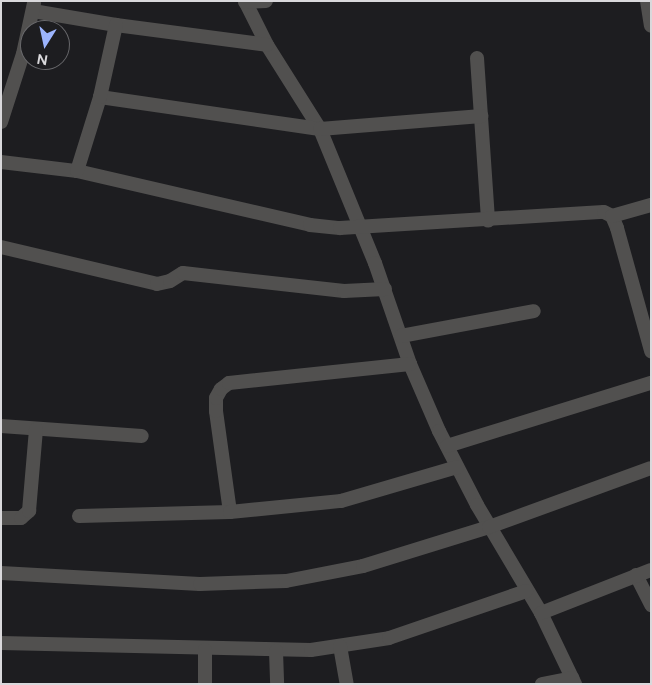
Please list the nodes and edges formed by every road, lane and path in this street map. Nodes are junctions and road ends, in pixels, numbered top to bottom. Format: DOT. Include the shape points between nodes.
graph roads {
  1 [pos="266,1"];
  2 [pos="647,1"];
  3 [pos="245,2"];
  4 [pos="33,6"];
  5 [pos="116,25"];
  6 [pos="651,26"];
  7 [pos="267,45"];
  8 [pos="478,58"];
  9 [pos="5,97"];
  10 [pos="100,97"];
  11 [pos="481,116"];
  12 [pos="1,122"];
  13 [pos="320,129"];
  14 [pos="1,162"];
  15 [pos="77,171"];
  16 [pos="651,205"];
  17 [pos="612,216"];
  18 [pos="488,221"];
  19 [pos="360,230"];
  20 [pos="1,247"];
  21 [pos="385,289"];
  22 [pos="534,311"];
  23 [pos="401,336"];
  24 [pos="651,351"];
  25 [pos="410,364"];
  26 [pos="651,383"];
  27 [pos="1,426"];
  28 [pos="36,429"];
  29 [pos="142,436"];
  30 [pos="447,446"];
  31 [pos="457,467"];
  32 [pos="651,468"];
  33 [pos="230,512"];
  34 [pos="78,516"];
  35 [pos="1,518"];
  36 [pos="489,527"];
  37 [pos="651,570"];
  38 [pos="1,573"];
  39 [pos="636,575"];
  40 [pos="526,591"];
  41 [pos="651,605"];
  42 [pos="541,613"];
  43 [pos="1,643"];
  44 [pos="340,646"];
  45 [pos="205,650"];
  46 [pos="276,652"];
  47 [pos="573,681"];
  48 [pos="205,684"];
  49 [pos="277,684"];
  50 [pos="346,684"];
  51 [pos="542,684"];
  1 -- 3 [label="street"];
  2 -- 6 [label="street"];
  3 -- 7 [label="street"];
  4 -- 5 [label="street"];
  4 -- 9 [label="street" via="23,54"];
  5 -- 7 [label="street"];
  5 -- 10 [label="street"];
  7 -- 13 [label="street"];
  8 -- 11 [label="street"];
  9 -- 12 [label="street"];
  10 -- 13 [label="street"];
  10 -- 15 [label="street"];
  11 -- 13 [label="street"];
  11 -- 18 [label="street"];
  13 -- 19 [label="street"];
  14 -- 15 [label="street"];
  15 -- 19 [label="street" via="310,225"];
  16 -- 17 [label="street"];
  17 -- 18 [label="street" via="604,212"];
  17 -- 24 [label="street"];
  18 -- 19 [label="street"];
  19 -- 21 [label="street"];
  20 -- 21 [label="street" via="157,284 183,273 344,291"];
  21 -- 23 [label="street"];
  22 -- 23 [label="street"];
  23 -- 25 [label="street"];
  25 -- 30 [label="street"];
  25 -- 33 [label="street" via="229,383 221,389 216,398 216,411"];
  26 -- 30 [label="street"];
  27 -- 28 [label="street"];
  28 -- 29 [label="street"];
  28 -- 35 [label="street" via="29,511 21,518"];
  30 -- 31 [label="street"];
  31 -- 33 [label="street" via="341,501"];
  31 -- 36 [label="street"];
  32 -- 36 [label="street"];
  33 -- 34 [label="street"];
  36 -- 38 [label="street" via="363,566 286,581 200,584"];
  36 -- 40 [label="street"];
  37 -- 39 [label="street"];
  39 -- 41 [label="street"];
  39 -- 42 [label="street"];
  40 -- 42 [label="street"];
  40 -- 44 [label="street" via="389,638"];
  42 -- 47 [label="street"];
  43 -- 45 [label="street"];
  44 -- 46 [label="street"];
  44 -- 50 [label="street"];
  45 -- 46 [label="street"];
  45 -- 48 [label="street"];
  46 -- 49 [label="street"];
  47 -- 51 [label="street"];
}
